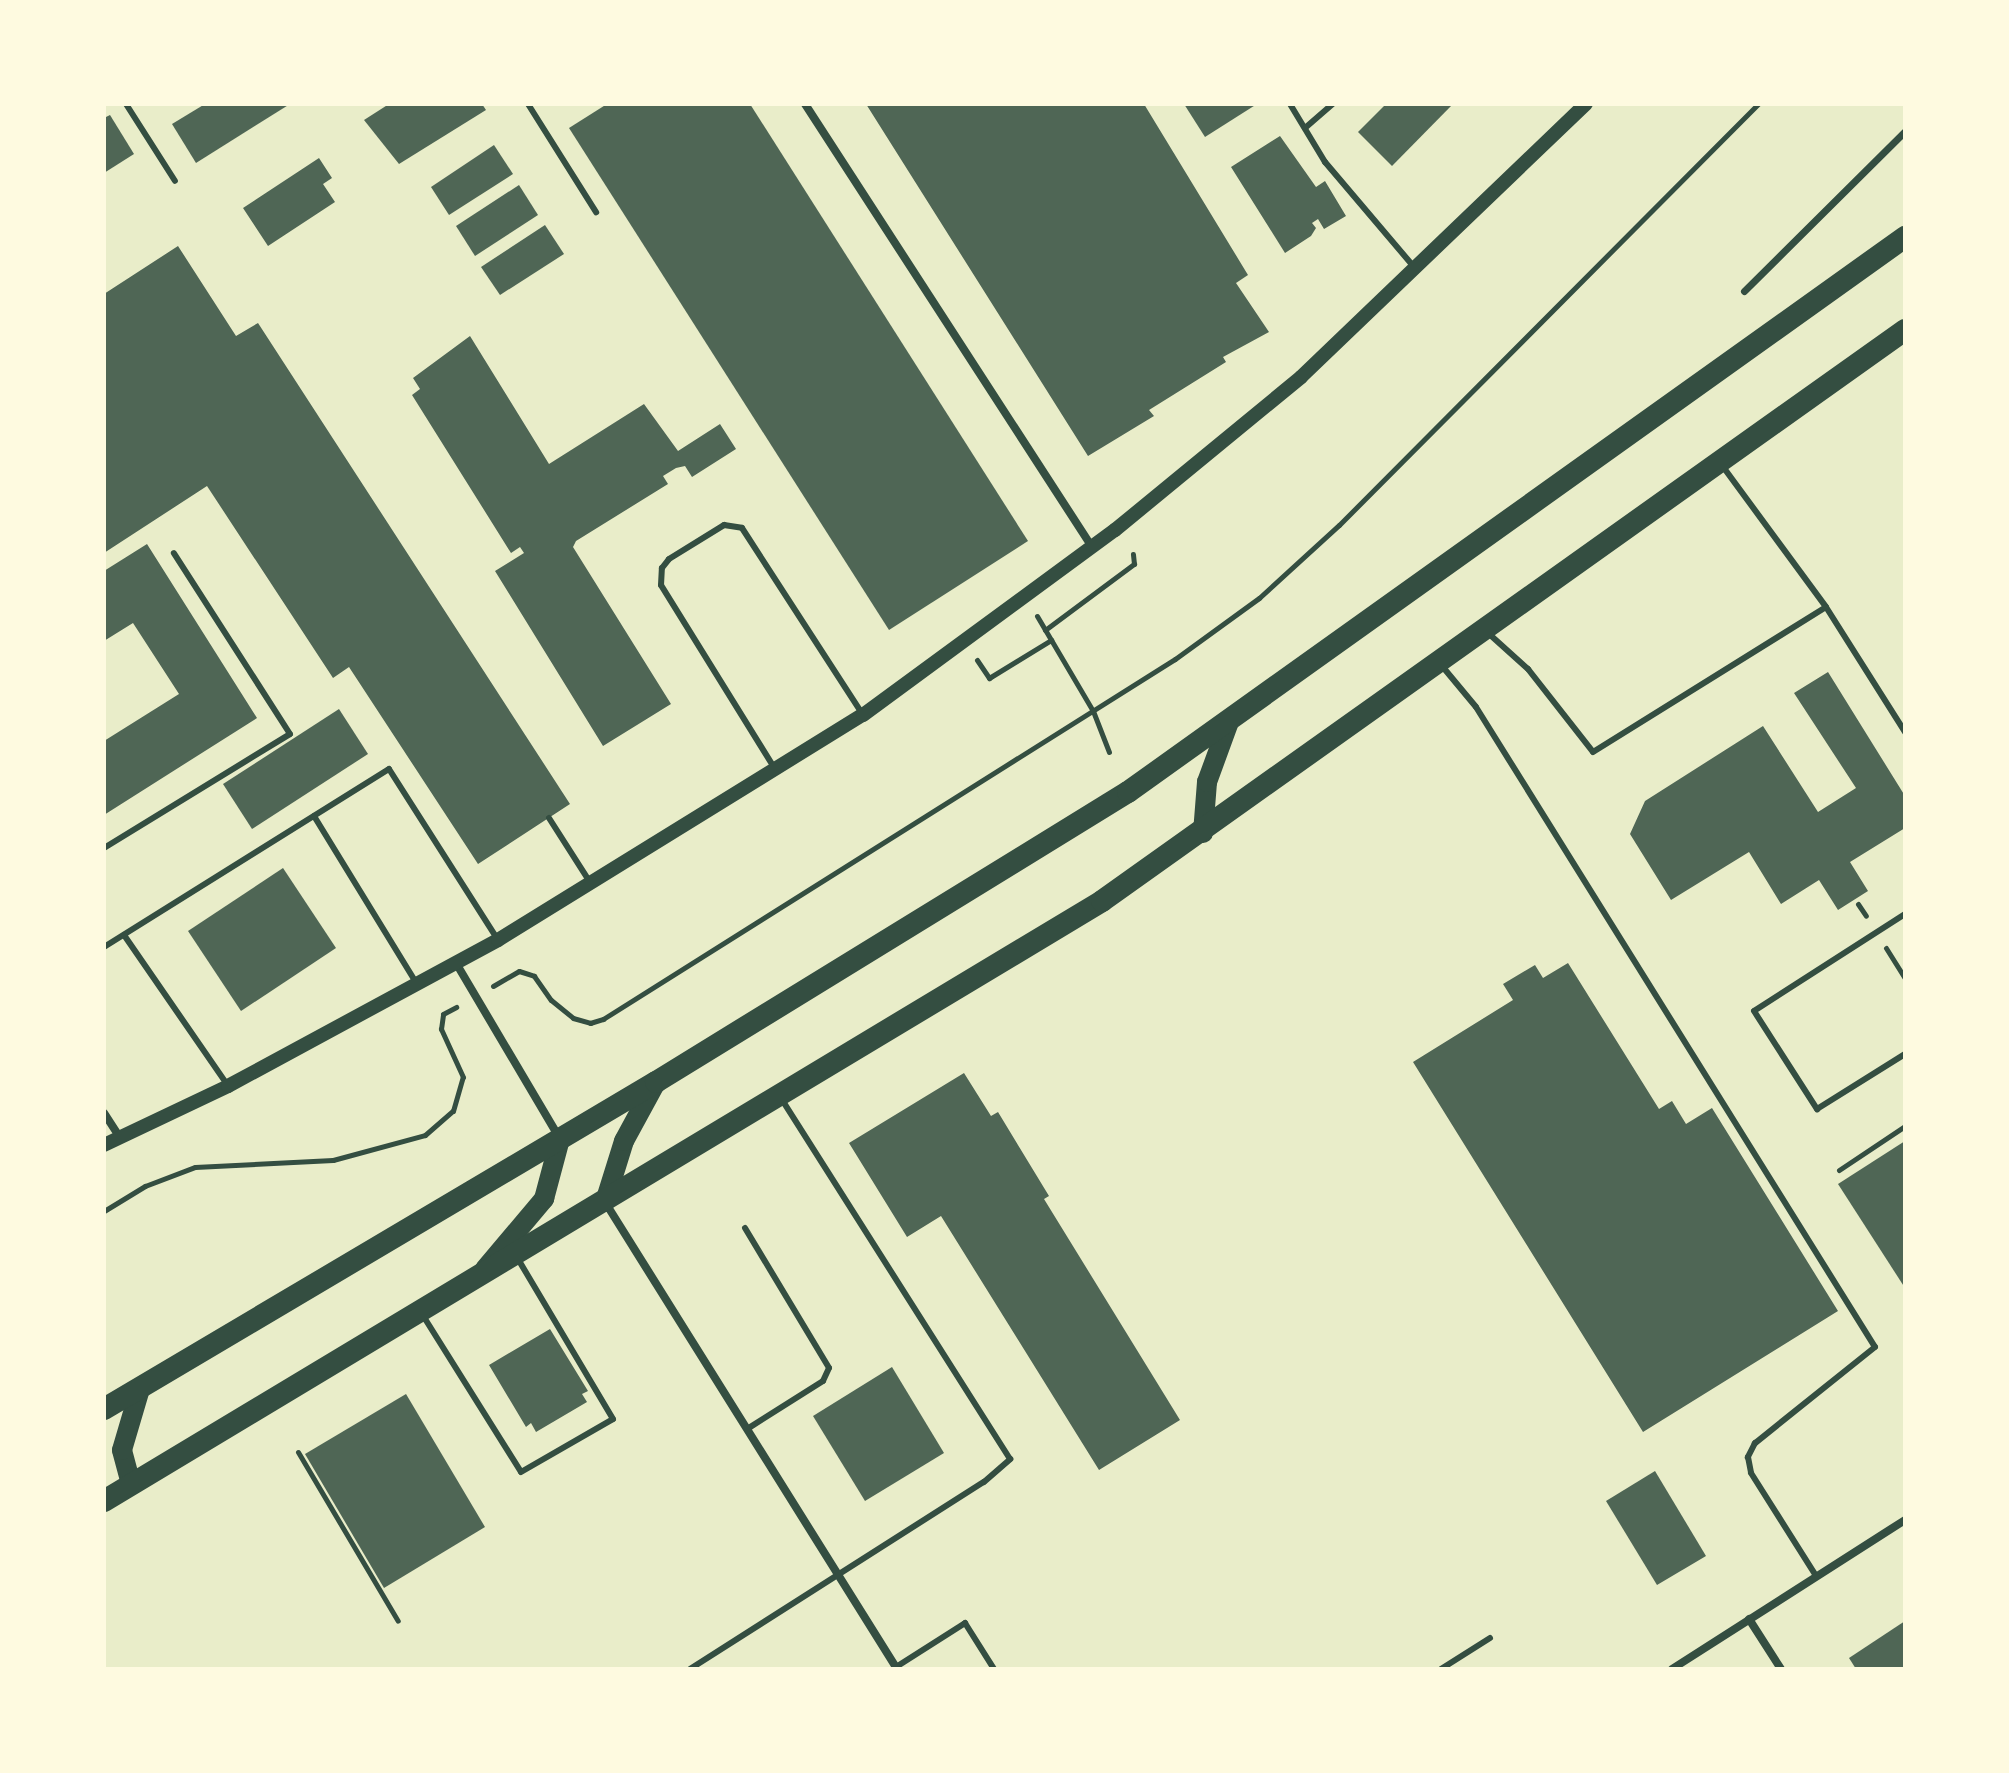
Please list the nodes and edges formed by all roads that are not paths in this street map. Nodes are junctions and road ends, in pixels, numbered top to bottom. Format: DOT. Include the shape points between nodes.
graph roads {
  1 [pos="126,104"];
  2 [pos="528,104"];
  3 [pos="805,104"];
  4 [pos="1290,104"];
  5 [pos="1333,104"];
  6 [pos="1586,104"];
  7 [pos="1305,128"];
  8 [pos="1905,131"];
  9 [pos="175,181"];
  10 [pos="596,212"];
  11 [pos="1905,237"];
  12 [pos="1417,270"];
  13 [pos="1744,291"];
  14 [pos="1905,330"];
  15 [pos="1719,462"];
  16 [pos="1092,547"];
  17 [pos="174,553"];
  18 [pos="1826,607"];
  19 [pos="1485,631"];
  20 [pos="1440,663"];
  21 [pos="863,715"];
  22 [pos="1229,722"];
  23 [pos="1905,732"];
  24 [pos="777,772"];
  25 [pos="314,816"];
  26 [pos="549,818"];
  27 [pos="1203,833"];
  28 [pos="104,848"];
  29 [pos="592,885"];
  30 [pos="1905,914"];
  31 [pos="124,935"];
  32 [pos="498,940"];
  33 [pos="104,947"];
  34 [pos="456,963"];
  35 [pos="417,984"];
  36 [pos="1905,1054"];
  37 [pos="656,1082"];
  38 [pos="228,1086"];
  39 [pos="780,1096"];
  40 [pos="104,1113"];
  41 [pos="120,1138"];
  42 [pos="560,1139"];
  43 [pos="104,1145"];
  44 [pos="605,1202"];
  45 [pos="745,1228"];
  46 [pos="515,1255"];
  47 [pos="479,1275"];
  48 [pos="420,1311"];
  49 [pos="140,1389"];
  50 [pos="104,1409"];
  51 [pos="747,1429"];
  52 [pos="131,1484"];
  53 [pos="104,1501"];
  54 [pos="1905,1520"];
  55 [pos="839,1576"];
  56 [pos="1816,1576"];
  57 [pos="1749,1619"];
  58 [pos="1490,1638"];
  59 [pos="896,1668"];
  60 [pos="690,1669"];
  61 [pos="994,1669"];
  62 [pos="1441,1669"];
  63 [pos="1672,1669"];
  64 [pos="1781,1669"];
  1 -- 9 [label="lane"];
  2 -- 10 [label="lane"];
  3 -- 16 [label="street"];
  4 -- 7 [label="lane"];
  5 -- 7 [label="lane"];
  6 -- 12 [label="street"];
  7 -- 12 [label="lane" via="1325,162"];
  8 -- 13 [label="street"];
  11 -- 22 [label="highway"];
  12 -- 16 [label="street" via="1301,377"];
  14 -- 15 [label="highway"];
  15 -- 18 [label="lane"];
  15 -- 19 [label="highway"];
  16 -- 21 [label="street"];
  17 -- 28 [label="lane" via="290,734"];
  18 -- 19 [label="lane" via="1593,752 1528,669"];
  18 -- 23 [label="lane"];
  19 -- 20 [label="highway"];
  20 -- 27 [label="highway"];
  20 -- 56 [label="lane" via="1476,707 1875,1347 1755,1443 1748,1457 1751,1473"];
  21 -- 24 [label="street"];
  21 -- 24 [label="lane" via="742,528 724,525 669,559 662,568 661,585"];
  22 -- 27 [label="main road" via="1207,782"];
  22 -- 37 [label="highway" via="1128,792"];
  24 -- 29 [label="street"];
  25 -- 31 [label="lane"];
  25 -- 32 [label="lane" via="389,769"];
  25 -- 35 [label="lane"];
  26 -- 29 [label="lane"];
  27 -- 39 [label="highway" via="1102,901"];
  29 -- 32 [label="street"];
  30 -- 36 [label="lane" via="1754,1011 1817,1109"];
  31 -- 33 [label="lane"];
  31 -- 38 [label="lane"];
  32 -- 34 [label="street"];
  34 -- 35 [label="street"];
  34 -- 42 [label="street"];
  35 -- 38 [label="street"];
  37 -- 42 [label="highway"];
  37 -- 44 [label="main road" via="624,1141"];
  38 -- 41 [label="street"];
  39 -- 44 [label="highway"];
  39 -- 55 [label="lane" via="1007,1449 1006,1467"];
  40 -- 41 [label="street"];
  41 -- 43 [label="street"];
  42 -- 47 [label="main road" via="544,1199"];
  42 -- 49 [label="highway"];
  44 -- 46 [label="highway"];
  44 -- 51 [label="street"];
  45 -- 51 [label="lane" via="829,1368 823,1381"];
  46 -- 47 [label="highway"];
  46 -- 48 [label="lane" via="613,1419 521,1472"];
  47 -- 48 [label="highway"];
  48 -- 52 [label="highway"];
  49 -- 50 [label="highway"];
  49 -- 52 [label="main road" via="122,1450"];
  51 -- 55 [label="street"];
  52 -- 53 [label="highway"];
  54 -- 56 [label="street"];
  55 -- 59 [label="street"];
  55 -- 60 [label="lane"];
  56 -- 57 [label="street"];
  57 -- 63 [label="street"];
  57 -- 64 [label="street"];
  58 -- 62 [label="lane"];
  59 -- 61 [label="lane" via="965,1623"];
}
